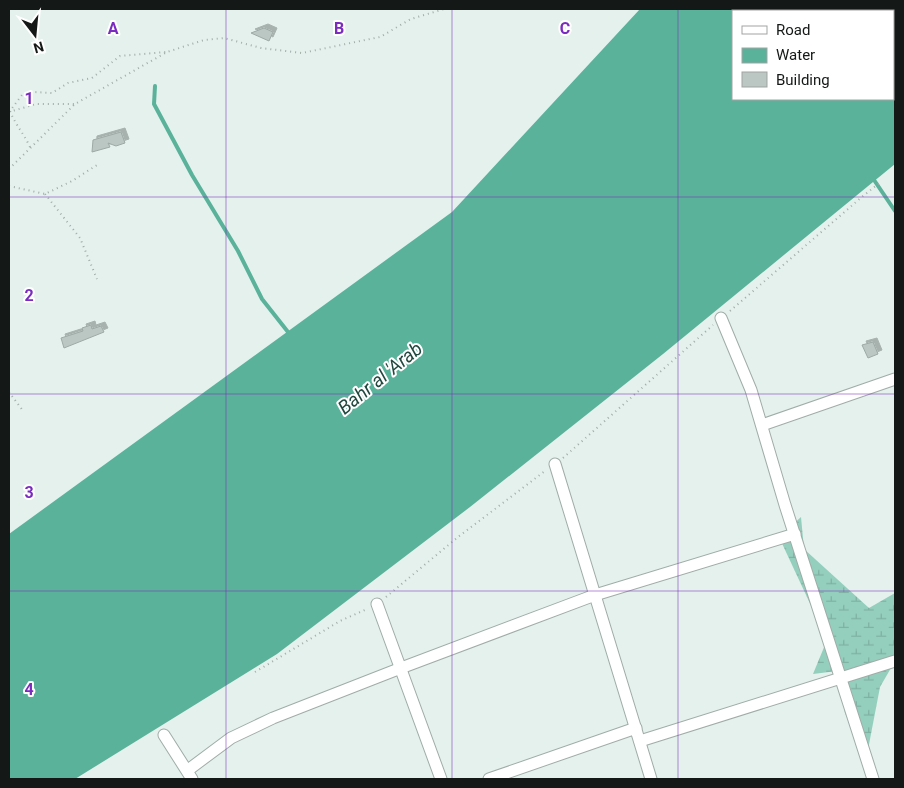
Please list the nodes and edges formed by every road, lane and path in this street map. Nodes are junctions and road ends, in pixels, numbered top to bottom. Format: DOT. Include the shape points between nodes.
graph roads {
  1 [pos="438,9"];
  2 [pos="444,9"];
  3 [pos="435,12"];
  4 [pos="167,52"];
  5 [pos="75,104"];
  6 [pos="9,112"];
  7 [pos="30,147"];
  8 [pos="97,166"];
  9 [pos="9,169"];
  10 [pos="882,181"];
  11 [pos="9,186"];
  12 [pos="45,194"];
  13 [pos="97,279"];
  14 [pos="721,318"];
  15 [pos="895,379"];
  16 [pos="9,392"];
  17 [pos="24,412"];
  18 [pos="762,425"];
  19 [pos="555,464"];
  20 [pos="795,534"];
  21 [pos="595,595"];
  22 [pos="377,604"];
  23 [pos="895,661"];
  24 [pos="401,668"];
  25 [pos="255,672"];
  26 [pos="841,677"];
  27 [pos="636,728"];
  28 [pos="164,735"];
  29 [pos="640,741"];
  30 [pos="190,775"];
  31 [pos="442,779"];
  32 [pos="489,779"];
  33 [pos="651,779"];
  34 [pos="873,779"];
  1 -- 3 [label="path"];
  2 -- 3 [label="path"];
  3 -- 4 [label="path" via="411,19 380,37 302,53 261,48 224,38 204,40"];
  4 -- 5 [label="path"];
  4 -- 6 [label="path" via="120,56 92,78 68,83 52,93 22,95"];
  5 -- 6 [label="path" via="36,104"];
  5 -- 7 [label="path"];
  6 -- 7 [label="path"];
  7 -- 9 [label="path"];
  8 -- 12 [label="path"];
  10 -- 14 [label="path"];
  11 -- 12 [label="path"];
  12 -- 13 [label="path" via="80,238"];
  14 -- 18 [label="street"];
  14 -- 19 [label="path"];
  15 -- 18 [label="street"];
  16 -- 17 [label="path"];
  18 -- 20 [label="street"];
  19 -- 21 [label="street"];
  19 -- 22 [label="path" via="458,536"];
  20 -- 21 [label="street"];
  20 -- 26 [label="street"];
  21 -- 24 [label="street"];
  21 -- 27 [label="street"];
  22 -- 24 [label="street"];
  22 -- 25 [label="path"];
  23 -- 26 [label="street"];
  24 -- 30 [label="street" via="273,718 231,738"];
  24 -- 31 [label="street"];
  26 -- 29 [label="street"];
  26 -- 34 [label="street"];
  27 -- 29 [label="street"];
  27 -- 32 [label="street"];
  28 -- 30 [label="street"];
  29 -- 33 [label="street"];
}
